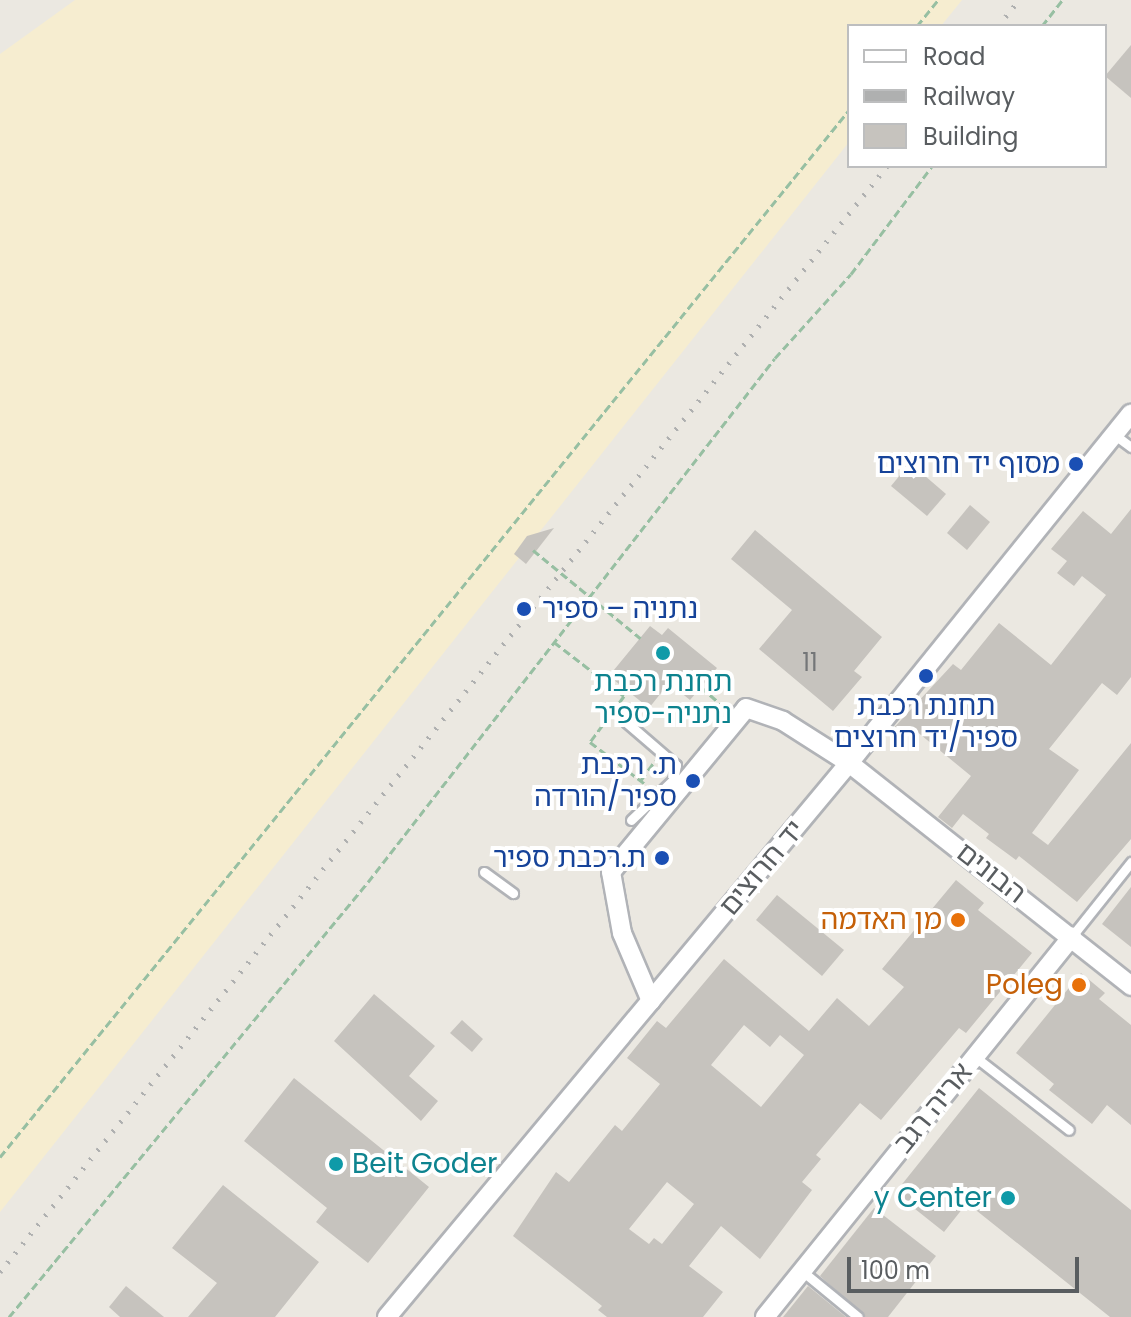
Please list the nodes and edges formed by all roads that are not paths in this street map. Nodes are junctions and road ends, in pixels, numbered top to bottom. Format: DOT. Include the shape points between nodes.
graph roads {
  1 [pos="1131,414"];
  2 [pos="1115,435"];
  3 [pos="1131,447"];
  4 [pos="626,722"];
  5 [pos="849,763"];
  6 [pos="631,820"];
  7 [pos="1131,862"];
  8 [pos="484,872"];
  9 [pos="513,893"];
  10 [pos="1072,936"];
  11 [pos="1131,986"];
  12 [pos="651,1001"];
  13 [pos="974,1056"];
  14 [pos="1069,1130"];
  15 [pos="802,1271"];
  16 [pos="392,1315"];
  17 [pos="765,1317"];
  18 [pos="858,1317"];
  1 -- 2 [label="street, יד חרוצים"];
  2 -- 3 [label="lane"];
  2 -- 5 [label="street, יד חרוצים"];
  4 -- 6 [label="lane" via="676,765 673,780"];
  5 -- 10 [label="street, הבונים"];
  5 -- 12 [label="street, יד חרוצים"];
  5 -- 12 [label="street, הבונים" via="783,721 746,708 611,872 622,933"];
  7 -- 10 [label="lane"];
  8 -- 9 [label="lane"];
  10 -- 11 [label="street, הבונים"];
  10 -- 13 [label="street, אריה רגב"];
  12 -- 16 [label="street, יד חרוצים"];
  13 -- 14 [label="lane"];
  13 -- 15 [label="street, אריה רגב"];
  15 -- 17 [label="street, אריה רגב"];
  15 -- 18 [label="lane"];
}
